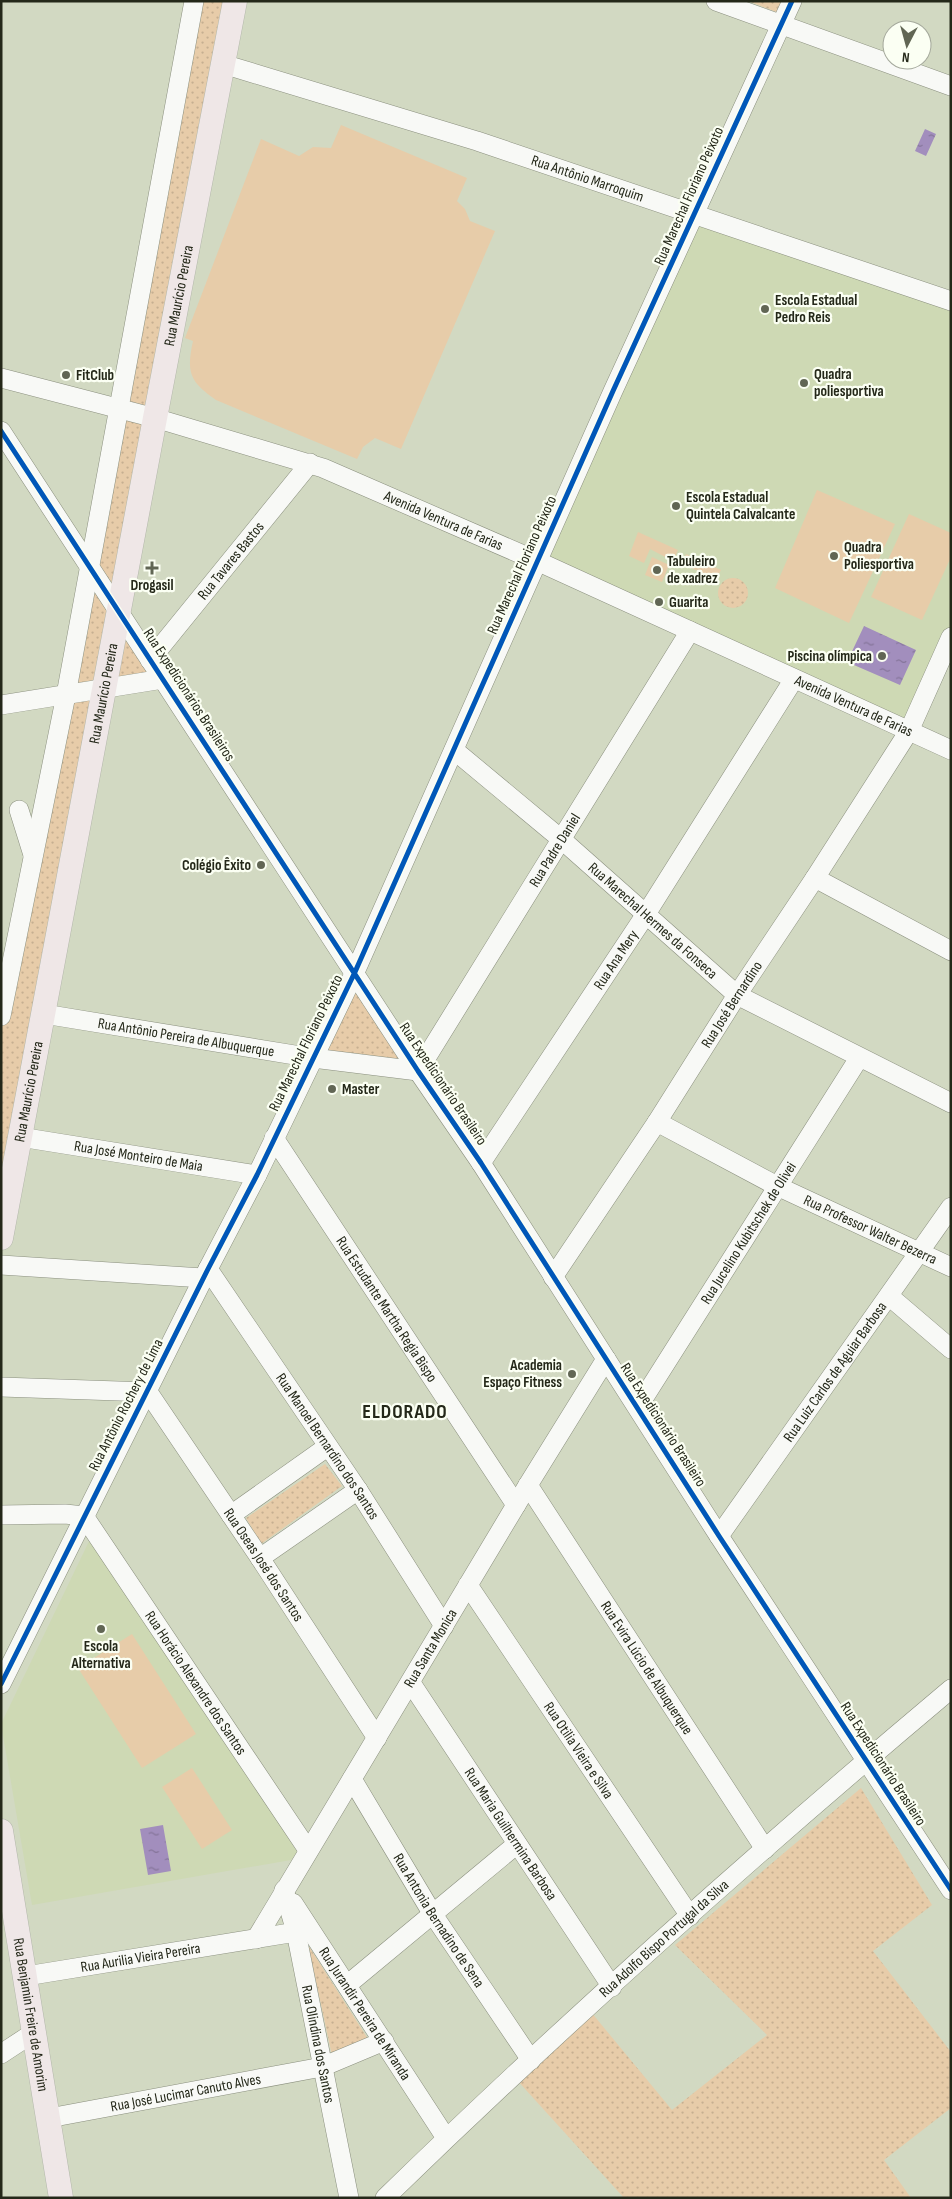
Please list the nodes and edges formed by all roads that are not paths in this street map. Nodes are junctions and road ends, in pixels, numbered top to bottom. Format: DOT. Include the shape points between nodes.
graph roads {
  1 [pos="194,1"];
  2 [pos="235,1"];
  3 [pos="716,1"];
  4 [pos="792,1"];
  5 [pos="781,25"];
  6 [pos="223,64"];
  7 [pos="951,86"];
  8 [pos="693,216"];
  9 [pos="951,301"];
  10 [pos="5,381"];
  11 [pos="118,410"];
  12 [pos="155,418"];
  13 [pos="1,431"];
  14 [pos="310,463"];
  15 [pos="537,561"];
  16 [pos="89,568"];
  17 [pos="119,610"];
  18 [pos="690,631"];
  19 [pos="951,637"];
  20 [pos="150,660"];
  21 [pos="163,679"];
  22 [pos="794,679"];
  23 [pos="105,688"];
  24 [pos="66,694"];
  25 [pos="1,705"];
  26 [pos="909,731"];
  27 [pos="454,750"];
  28 [pos="951,750"];
  29 [pos="18,810"];
  30 [pos="561,839"];
  31 [pos="34,856"];
  32 [pos="816,878"];
  33 [pos="646,914"];
  34 [pos="951,951"];
  35 [pos="355,972"];
  36 [pos="737,994"];
  37 [pos="44,1014"];
  38 [pos="1,1016"];
  39 [pos="313,1058"];
  40 [pos="859,1058"];
  41 [pos="418,1071"];
  42 [pos="951,1103"];
  43 [pos="657,1122"];
  44 [pos="20,1137"];
  45 [pos="274,1138"];
  46 [pos="481,1163"];
  47 [pos="257,1175"];
  48 [pos="777,1186"];
  49 [pos="951,1207"];
  50 [pos="1,1238"];
  51 [pos="920,1251"];
  52 [pos="1,1265"];
  53 [pos="951,1267"];
  54 [pos="205,1273"];
  55 [pos="553,1277"];
  56 [pos="889,1296"];
  57 [pos="951,1349"];
  58 [pos="606,1360"];
  59 [pos="1,1387"];
  60 [pos="148,1392"];
  61 [pos="638,1408"];
  62 [pos="327,1447"];
  63 [pos="528,1484"];
  64 [pos="358,1490"];
  65 [pos="516,1505"];
  66 [pos="1,1515"];
  67 [pos="231,1515"];
  68 [pos="84,1516"];
  69 [pos="719,1536"];
  70 [pos="260,1558"];
  71 [pos="468,1585"];
  72 [pos="444,1626"];
  73 [pos="410,1683"];
  74 [pos="1,1684"];
  75 [pos="951,1689"];
  76 [pos="377,1738"];
  77 [pos="865,1761"];
  78 [pos="352,1779"];
  79 [pos="1,1831"];
  80 [pos="517,1844"];
  81 [pos="765,1849"];
  82 [pos="308,1850"];
  83 [pos="284,1890"];
  84 [pos="951,1890"];
  85 [pos="432,1913"];
  86 [pos="690,1916"];
  87 [pos="302,1929"];
  88 [pos="256,1940"];
  89 [pos="26,1976"];
  90 [pos="347,1985"];
  91 [pos="612,1987"];
  92 [pos="33,2033"];
  93 [pos="384,2041"];
  94 [pos="1,2054"];
  95 [pos="531,2060"];
  96 [pos="322,2067"];
  97 [pos="49,2118"];
  98 [pos="446,2138"];
  99 [pos="61,2198"];
  100 [pos="349,2198"];
  101 [pos="385,2198"];
  1 -- 11 [label="street"];
  2 -- 6 [label="main road, Rua Maurício Pereira"];
  3 -- 5 [label="street"];
  4 -- 5 [label="street, Rua Marechal Floriano Peixoto"];
  5 -- 7 [label="street"];
  5 -- 8 [label="street, Rua Marechal Floriano Peixoto"];
  6 -- 8 [label="street, Rua Antônio Marroquim" via="477,141"];
  6 -- 12 [label="main road, Rua Maurício Pereira"];
  8 -- 9 [label="street, Rua Antônio Marroquim"];
  8 -- 15 [label="street, Rua Marechal Floriano Peixoto"];
  10 -- 11 [label="street, Avenida Ventura de Farias"];
  11 -- 12 [label="street, Avenida Ventura de Farias"];
  11 -- 16 [label="street"];
  12 -- 14 [label="street, Avenida Ventura de Farias"];
  12 -- 17 [label="main road, Rua Maurício Pereira"];
  13 -- 16 [label="street, Rua Expedicionários Brasileiros"];
  14 -- 15 [label="street, Avenida Ventura de Farias"];
  14 -- 20 [label="street, Rua Tavares Bastos"];
  15 -- 18 [label="street, Avenida Ventura de Farias"];
  15 -- 27 [label="street, Rua Marechal Floriano Peixoto"];
  16 -- 17 [label="street, Rua Expedicionários Brasileiros"];
  16 -- 24 [label="street"];
  17 -- 20 [label="street, Rua Expedicionários Brasileiros"];
  17 -- 23 [label="main road, Rua Maurício Pereira"];
  18 -- 22 [label="street, Avenida Ventura de Farias"];
  18 -- 30 [label="street, Rua Padre Daniel"];
  19 -- 26 [label="street, Rua José Bernardino"];
  20 -- 21 [label="street, Rua Expedicionários Brasileiros"];
  21 -- 23 [label="street"];
  21 -- 35 [label="street, Rua Expedicionários Brasileiros"];
  22 -- 26 [label="street, Avenida Ventura de Farias"];
  22 -- 33 [label="street, Rua Ana Mery"];
  23 -- 24 [label="street"];
  23 -- 37 [label="main road, Rua Maurício Pereira"];
  24 -- 25 [label="street"];
  24 -- 31 [label="street"];
  26 -- 28 [label="street, Avenida Ventura de Farias"];
  26 -- 32 [label="street, Rua José Bernardino"];
  27 -- 30 [label="street, Rua Marechal Hermes da Fonseca"];
  27 -- 35 [label="street, Rua Marechal Floriano Peixoto"];
  29 -- 31 [label="street"];
  30 -- 33 [label="street, Rua Marechal Hermes da Fonseca"];
  30 -- 41 [label="street, Rua Padre Daniel"];
  31 -- 38 [label="street"];
  32 -- 34 [label="street"];
  32 -- 36 [label="street, Rua José Bernardino"];
  33 -- 36 [label="street, Rua Marechal Hermes da Fonseca"];
  33 -- 46 [label="street, Rua Ana Mery"];
  35 -- 39 [label="street, Rua Marechal Floriano Peixoto"];
  35 -- 41 [label="street, Rua Expedicionário Brasileiro"];
  36 -- 40 [label="street, Rua Marechal Hermes da Fonseca"];
  36 -- 43 [label="street, Rua José Bernardino"];
  37 -- 39 [label="street, Rua Antônio Pereira de Albuquerque"];
  37 -- 44 [label="main road, Rua Maurício Pereira"];
  39 -- 41 [label="street, Rua Antônio Pereira de Albuquerque"];
  39 -- 45 [label="street, Rua Marechal Floriano Peixoto"];
  40 -- 42 [label="street, Rua Marechal Hermes da Fonseca"];
  40 -- 48 [label="street, Rua Jucelino Kubitschek de Olivei"];
  41 -- 46 [label="street, Rua Expedicionário Brasileiro"];
  43 -- 48 [label="street, Rua Professor Walter Bezerra"];
  43 -- 55 [label="street, Rua José Bernardino"];
  44 -- 47 [label="street, Rua José Monteiro de Maia"];
  44 -- 50 [label="main road, Rua Maurício Pereira"];
  45 -- 47 [label="street, Rua Antônio Rochery de Lima"];
  45 -- 65 [label="street, Rua Estudante Martha Regia Bispo"];
  46 -- 55 [label="street, Rua Expedicionário Brasileiro"];
  47 -- 54 [label="street, Rua Antônio Rochery de Lima"];
  48 -- 51 [label="street, Rua Professor Walter Bezerra"];
  48 -- 61 [label="street, Rua Jucelino Kubitschek de Olivei"];
  49 -- 51 [label="street, Rua Luiz Carlos de Aguiar Barbosa"];
  51 -- 53 [label="street, Rua Professor Walter Bezerra"];
  51 -- 56 [label="street, Rua Luiz Carlos de Aguiar Barbosa"];
  52 -- 54 [label="street"];
  54 -- 60 [label="street, Rua Antônio Rochery de Lima"];
  54 -- 62 [label="street, Rua Manoel Bernardino dos Santos"];
  55 -- 58 [label="street, Rua Expedicionário Brasileiro"];
  56 -- 57 [label="street"];
  56 -- 69 [label="street, Rua Luiz Carlos de Aguiar Barbosa"];
  58 -- 61 [label="street, Rua Expedicionário Brasileiro"];
  58 -- 63 [label="street, Rua Santa Monica"];
  59 -- 60 [label="street"];
  60 -- 67 [label="street, Rua Oseas José dos Santos"];
  60 -- 68 [label="street, Rua Antônio Rochery de Lima"];
  61 -- 69 [label="street, Rua Expedicionário Brasileiro"];
  62 -- 64 [label="street, Rua Manoel Bernardino dos Santos"];
  62 -- 67 [label="street"];
  63 -- 65 [label="street, Rua Santa Monica"];
  63 -- 81 [label="street, Rua Evira Lúcio de Albuquerque"];
  64 -- 70 [label="street"];
  64 -- 72 [label="street, Rua Manoel Bernardino dos Santos"];
  65 -- 71 [label="street, Rua Santa Monica"];
  66 -- 68 [label="street"];
  67 -- 70 [label="street, Rua Oseas José dos Santos"];
  68 -- 74 [label="street, Rua Antônio Rochery de Lima"];
  68 -- 82 [label="street, Rua Horácio Alexandre dos Santos"];
  69 -- 77 [label="street, Rua Expedicionário Brasileiro"];
  70 -- 76 [label="street, Rua Oseas José dos Santos"];
  71 -- 72 [label="street, Rua Santa Monica"];
  71 -- 86 [label="street, Rua Otilia Vieira e Silva"];
  72 -- 73 [label="street, Rua Santa Monica"];
  73 -- 76 [label="street, Rua Santa Monica"];
  73 -- 80 [label="street, Rua Maria Guilhermina Barbosa"];
  75 -- 77 [label="street, Rua Adolfo Bispo Portugal da Silva"];
  76 -- 78 [label="street, Rua Santa Monica"];
  77 -- 81 [label="street, Rua Adolfo Bispo Portugal da Silva"];
  77 -- 84 [label="street, Rua Expedicionário Brasileiro"];
  78 -- 82 [label="street, Rua Santa Monica"];
  78 -- 85 [label="street, Rua Antonia Bernadino de Sena"];
  79 -- 89 [label="main road, Rua Benjamin Freire de Amorim"];
  80 -- 85 [label="street"];
  80 -- 91 [label="street, Rua Maria Guilhermina Barbosa"];
  81 -- 86 [label="street, Rua Adolfo Bispo Portugal da Silva"];
  82 -- 83 [label="street, Rua Santa Monica"];
  83 -- 87 [label="street, Rua Jurandir Pereira de Miranda"];
  83 -- 88 [label="street, Rua Santa Monica"];
  85 -- 90 [label="street"];
  85 -- 95 [label="street, Rua Antonia Bernadino de Sena"];
  86 -- 91 [label="street, Rua Adolfo Bispo Portugal da Silva"];
  87 -- 88 [label="street, Rua Aurilia Vieira Pereira"];
  87 -- 90 [label="street, Rua Jurandir Pereira de Miranda"];
  87 -- 96 [label="street, Rua Olindina dos Santos"];
  88 -- 89 [label="street, Rua Aurilia Vieira Pereira"];
  89 -- 92 [label="main road, Rua Benjamin Freire de Amorim"];
  90 -- 93 [label="street, Rua Jurandir Pereira de Miranda"];
  91 -- 95 [label="street, Rua Adolfo Bispo Portugal da Silva"];
  92 -- 94 [label="street"];
  92 -- 97 [label="main road, Rua Benjamin Freire de Amorim"];
  93 -- 96 [label="street, Rua José Lucimar Canuto Alves"];
  93 -- 98 [label="street, Rua Jurandir Pereira de Miranda"];
  95 -- 98 [label="street, Rua Adolfo Bispo Portugal da Silva"];
  96 -- 97 [label="street, Rua José Lucimar Canuto Alves"];
  96 -- 100 [label="street, Rua Olindina dos Santos"];
  97 -- 99 [label="main road, Rua Benjamin Freire de Amorim"];
  98 -- 101 [label="street, Rua Adolfo Bispo Portugal da Silva"];
}
